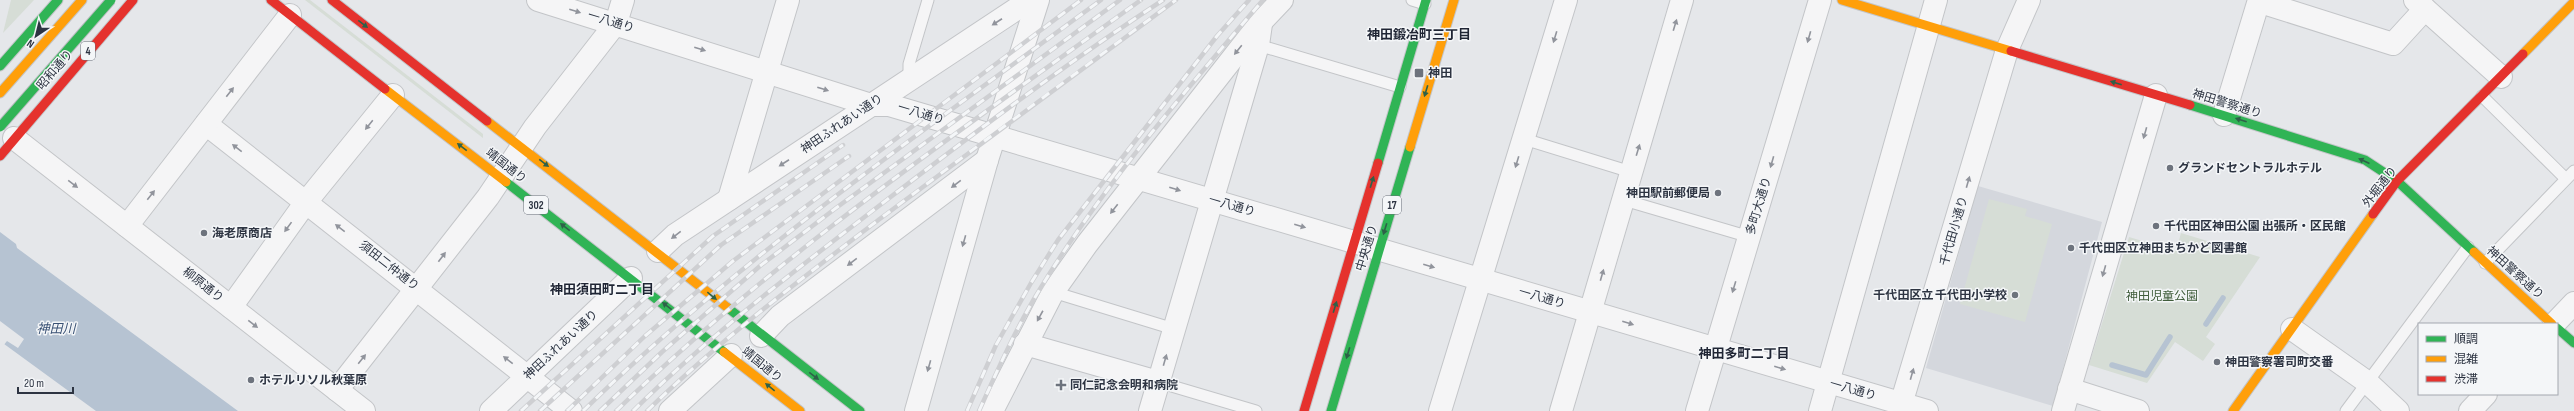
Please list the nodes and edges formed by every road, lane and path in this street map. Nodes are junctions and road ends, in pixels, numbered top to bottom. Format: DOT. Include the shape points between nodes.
graph roads {
  1 [pos="58,0"];
  2 [pos="82,0"];
  3 [pos="111,0"];
  4 [pos="133,0"];
  5 [pos="271,0"];
  6 [pos="332,0"];
  7 [pos="538,0"];
  8 [pos="623,0"];
  9 [pos="788,0"];
  10 [pos="928,0"];
  11 [pos="1030,0"];
  12 [pos="1038,0"];
  13 [pos="1282,0"];
  14 [pos="1412,0"];
  15 [pos="1454,0"];
  16 [pos="1566,0"];
  17 [pos="1682,0"];
  18 [pos="1820,0"];
  19 [pos="1842,0"];
  20 [pos="1936,0"];
  21 [pos="2029,0"];
  22 [pos="2260,0"];
  23 [pos="1426,2"];
  24 [pos="2574,2"];
  25 [pos="2420,4"];
  26 [pos="290,15"];
  27 [pos="1261,22"];
  28 [pos="616,23"];
  29 [pos="1928,26"];
  30 [pos="1258,45"];
  31 [pos="2007,50"];
  32 [pos="0,66"];
  33 [pos="766,71"];
  34 [pos="2501,77"];
  35 [pos="908,80"];
  36 [pos="1400,87"];
  37 [pos="0,93"];
  38 [pos="393,95"];
  39 [pos="2156,95"];
  40 [pos="2482,96"];
  41 [pos="872,105"];
  42 [pos="2224,115"];
  43 [pos="0,119"];
  44 [pos="206,124"];
  45 [pos="7,132"];
  46 [pos="996,136"];
  47 [pos="1524,139"];
  48 [pos="522,146"];
  49 [pos="0,156"];
  50 [pos="987,160"];
  51 [pos="2574,171"];
  52 [pos="1632,172"];
  53 [pos="501,177"];
  54 [pos="1138,178"];
  55 [pos="2566,179"];
  56 [pos="2397,181"];
  57 [pos="729,199"];
  58 [pos="1211,200"];
  59 [pos="1624,200"];
  60 [pos="306,202"];
  61 [pos="127,226"];
  62 [pos="1750,236"];
  63 [pos="1354,242"];
  64 [pos="2468,247"];
  65 [pos="1379,249"];
  66 [pos="658,251"];
  67 [pos="2485,262"];
  68 [pos="631,278"];
  69 [pos="1482,281"];
  70 [pos="418,289"];
  71 [pos="1053,292"];
  72 [pos="2574,303"];
  73 [pos="231,307"];
  74 [pos="1591,312"];
  75 [pos="2552,323"];
  76 [pos="2554,323"];
  77 [pos="1174,329"];
  78 [pos="2292,329"];
  79 [pos="2558,329"];
  80 [pos="761,336"];
  81 [pos="2574,343"];
  82 [pos="1025,344"];
  83 [pos="1715,350"];
  84 [pos="731,355"];
  85 [pos="528,375"];
  86 [pos="1158,382"];
  87 [pos="2367,382"];
  88 [pos="1829,383"];
  89 [pos="2069,389"];
  90 [pos="337,390"];
  91 [pos="2485,395"];
  92 [pos="1901,408"];
  93 [pos="364,411"];
  94 [pos="491,411"];
  95 [pos="571,411"];
  96 [pos="670,411"];
  97 [pos="800,411"];
  98 [pos="860,411"];
  99 [pos="916,411"];
  100 [pos="992,411"];
  101 [pos="1150,411"];
  102 [pos="1256,411"];
  103 [pos="1304,411"];
  104 [pos="1331,411"];
  105 [pos="1440,411"];
  106 [pos="1561,411"];
  107 [pos="1697,411"];
  108 [pos="1820,411"];
  109 [pos="1927,411"];
  110 [pos="2063,411"];
  111 [pos="2138,411"];
  112 [pos="2233,411"];
  113 [pos="2346,411"];
  114 [pos="2398,411"];
  115 [pos="2470,411"];
  1 -- 32 [label="main road"];
  2 -- 37 [label="main road"];
  3 -- 45 [label="main road, bridge"];
  4 -- 45 [label="main road, 昭和通り / 4" via="43,102"];
  5 -- 26 [label="main road, 靖国通り / 302"];
  6 -- 48 [label="main road, 靖国通り, one-way"];
  7 -- 28 [label="street, 一八通り, one-way"];
  8 -- 28 [label="street"];
  9 -- 33 [label="street"];
  10 -- 35 [label="lane" via="909,64"];
  11 -- 35 [label="street, 神田ふれあい通り, one-way"];
  12 -- 46 [label="street"];
  13 -- 27 [label="street"];
  14 -- 23 [label="lane"];
  15 -- 65 [label="main road, 中央通り / 17, one-way"];
  16 -- 47 [label="street, one-way"];
  52 -- 17 [label="street, one-way"];
  18 -- 62 [label="street, 多町大通り, one-way"];
  19 -- 29 [label="main road, 神田警察通り"];
  20 -- 29 [label="street"];
  21 -- 31 [label="street, 千代田小通り"];
  22 -- 25 [label="street" via="2270,6 2393,44"];
  22 -- 42 [label="street"];
  23 -- 36 [label="main road, 中央通り / 17"];
  24 -- 34 [label="main road, 外堀通り"];
  25 -- 34 [label="street"];
  26 -- 38 [label="main road, 靖国通り / 302"];
  44 -- 26 [label="street, one-way"];
  27 -- 30 [label="street"];
  27 -- 54 [label="street, one-way"];
  28 -- 33 [label="street, 一八通り, one-way"];
  28 -- 48 [label="street"];
  29 -- 31 [label="main road, 神田警察通り"];
  29 -- 88 [label="street"];
  30 -- 36 [label="lane"];
  30 -- 58 [label="street"];
  39 -- 31 [label="main road, 神田警察通り, one-way"];
  92 -- 31 [label="street, 千代田小通り, one-way"];
  33 -- 41 [label="street, 一八通り, one-way"];
  33 -- 57 [label="street"];
  34 -- 40 [label="main road, 外堀通り"];
  35 -- 41 [label="street, 神田ふれあい通り"];
  63 -- 36 [label="main road, 中央通り / 17, one-way"];
  53 -- 38 [label="main road, 靖国通り / 302, one-way"];
  38 -- 60 [label="street, one-way"];
  39 -- 42 [label="main road, 神田警察通り"];
  39 -- 89 [label="street, one-way"];
  40 -- 55 [label="lane"];
  40 -- 56 [label="main road, 外堀通り"];
  41 -- 46 [label="street, 一八通り" via="890,105"];
  41 -- 57 [label="street, 神田ふれあい通り, one-way"];
  56 -- 42 [label="main road, 神田警察通り, one-way" via="2365,160"];
  43 -- 45 [label="main road"];
  60 -- 44 [label="street, 須田二仲通り, one-way"];
  61 -- 44 [label="street, one-way"];
  45 -- 49 [label="main road, 4"];
  45 -- 61 [label="street, 柳原通り, one-way"];
  46 -- 50 [label="street"];
  46 -- 54 [label="street, 一八通り"];
  47 -- 52 [label="lane"];
  47 -- 69 [label="street, one-way"];
  48 -- 53 [label="street"];
  48 -- 66 [label="main road, 靖国通り, one-way"];
  50 -- 80 [label="street, one-way" via="780,316"];
  50 -- 99 [label="street, one-way"];
  51 -- 55 [label="lane"];
  52 -- 59 [label="street"];
  68 -- 53 [label="main road, 靖国通り / 302, one-way"];
  70 -- 53 [label="street, one-way"];
  54 -- 58 [label="street, 一八通り, one-way"];
  54 -- 71 [label="street, one-way"];
  55 -- 67 [label="lane"];
  56 -- 64 [label="main road, 神田警察通り"];
  56 -- 78 [label="main road, 外堀通り"];
  57 -- 66 [label="street, 神田ふれあい通り, one-way" via="675,235"];
  58 -- 63 [label="street, 一八通り, one-way"];
  58 -- 77 [label="street"];
  59 -- 62 [label="lane"];
  74 -- 59 [label="street, one-way"];
  70 -- 60 [label="street, 須田二仲通り, one-way"];
  60 -- 73 [label="street, one-way"];
  61 -- 73 [label="street, 柳原通り"];
  62 -- 83 [label="street, 多町大通り, one-way"];
  63 -- 65 [label="street, 一八通り"];
  103 -- 63 [label="main road, 中央通り / 17, one-way"];
  64 -- 67 [label="main road, 神田警察通り"];
  64 -- 87 [label="lane"];
  65 -- 69 [label="street, 一八通り, one-way"];
  65 -- 104 [label="main road, 中央通り / 17, one-way"];
  66 -- 80 [label="main road, 靖国通り, one-way"];
  67 -- 75 [label="main road, 神田警察通り"];
  84 -- 68 [label="main road, 靖国通り / 302, one-way"];
  68 -- 85 [label="street, 神田ふれあい通り"];
  69 -- 74 [label="street, 一八通り"];
  69 -- 105 [label="street"];
  85 -- 70 [label="street, 須田二仲通り, one-way"];
  90 -- 70 [label="street, one-way"];
  71 -- 77 [label="lane"];
  71 -- 82 [label="street, one-way"];
  72 -- 76 [label="street"];
  73 -- 90 [label="street, 柳原通り, one-way"];
  74 -- 83 [label="street, 一八通り, one-way"];
  74 -- 106 [label="street"];
  86 -- 77 [label="street, one-way"];
  78 -- 87 [label="street"];
  78 -- 112 [label="main road, 外堀通り"];
  79 -- 81 [label="main road"];
  80 -- 98 [label="main road, 靖国通り, one-way"];
  82 -- 86 [label="street"];
  82 -- 100 [label="street"];
  83 -- 88 [label="street, 一八通り, one-way"];
  83 -- 107 [label="street, 多町大通り"];
  84 -- 96 [label="street"];
  97 -- 84 [label="main road, 靖国通り / 302, one-way"];
  85 -- 94 [label="street, 神田ふれあい通り"];
  85 -- 95 [label="street, 須田二仲通り"];
  86 -- 101 [label="street"];
  86 -- 102 [label="lane"];
  87 -- 113 [label="lane"];
  87 -- 114 [label="street"];
  88 -- 92 [label="street, 一八通り"];
  88 -- 108 [label="street"];
  89 -- 110 [label="street"];
  89 -- 111 [label="street"];
  90 -- 93 [label="street, 柳原通り"];
  91 -- 115 [label="street"];
  92 -- 109 [label="street, 一八通り"];
}
